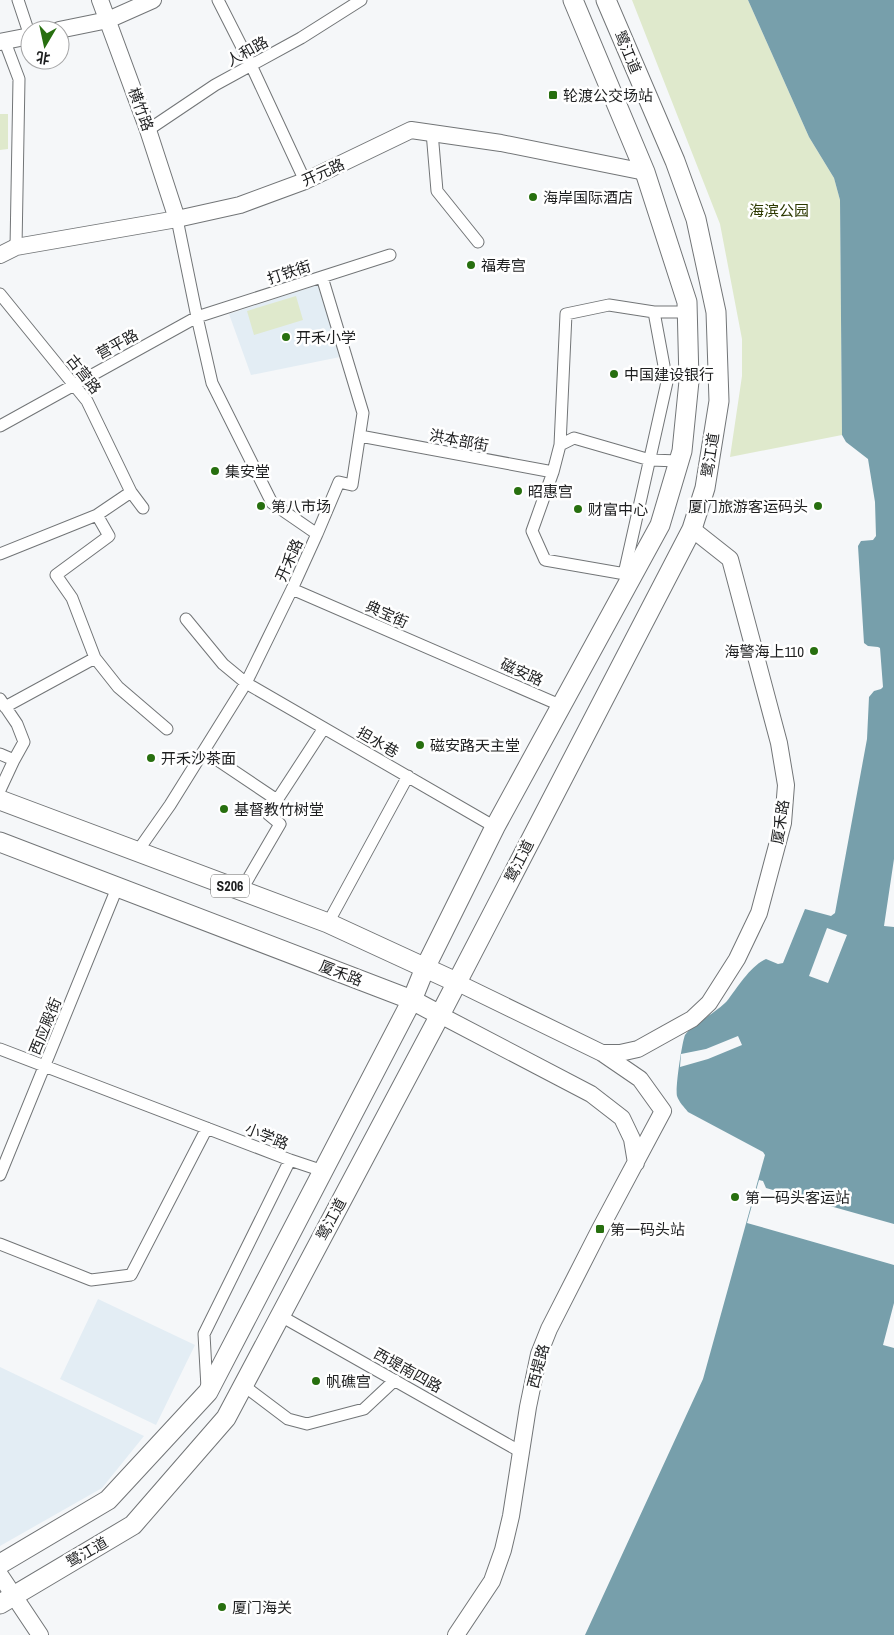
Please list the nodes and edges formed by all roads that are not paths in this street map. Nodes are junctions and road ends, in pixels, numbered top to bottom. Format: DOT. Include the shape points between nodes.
graph roads {
  1 [pos="18,0"];
  2 [pos="100,0"];
  3 [pos="153,0"];
  4 [pos="218,0"];
  5 [pos="361,0"];
  6 [pos="573,0"];
  7 [pos="606,0"];
  8 [pos="25,20"];
  9 [pos="108,20"];
  10 [pos="70,28"];
  11 [pos="20,38"];
  12 [pos="2,42"];
  13 [pos="252,65"];
  14 [pos="148,130"];
  15 [pos="432,132"];
  16 [pos="645,172"];
  17 [pos="305,181"];
  18 [pos="177,219"];
  19 [pos="478,242"];
  20 [pos="16,247"];
  21 [pos="0,255"];
  22 [pos="390,255"];
  23 [pos="322,277"];
  24 [pos="0,294"];
  25 [pos="654,312"];
  26 [pos="687,312"];
  27 [pos="197,317"];
  28 [pos="74,385"];
  29 [pos="0,426"];
  30 [pos="360,436"];
  31 [pos="560,446"];
  32 [pos="650,460"];
  33 [pos="679,461"];
  34 [pos="552,472"];
  35 [pos="130,492"];
  36 [pos="143,508"];
  37 [pos="97,515"];
  38 [pos="692,529"];
  39 [pos="317,534"];
  40 [pos="0,554"];
  41 [pos="628,574"];
  42 [pos="292,589"];
  43 [pos="186,619"];
  44 [pos="95,658"];
  45 [pos="469,666"];
  46 [pos="246,683"];
  47 [pos="3,703"];
  48 [pos="562,706"];
  49 [pos="324,728"];
  50 [pos="167,729"];
  51 [pos="204,751"];
  52 [pos="0,754"];
  53 [pos="14,760"];
  54 [pos="408,776"];
  55 [pos="0,790"];
  56 [pos="0,800"];
  57 [pos="277,800"];
  58 [pos="495,827"];
  59 [pos="0,842"];
  60 [pos="137,852"];
  61 [pos="117,888"];
  62 [pos="241,890"];
  63 [pos="328,923"];
  64 [pos="425,968"];
  65 [pos="456,982"];
  66 [pos="412,1000"];
  67 [pos="440,1015"];
  68 [pos="0,1049"];
  69 [pos="602,1053"];
  70 [pos="45,1066"];
  71 [pos="663,1111"];
  72 [pos="206,1128"];
  73 [pos="290,1160"];
  74 [pos="636,1163"];
  75 [pos="323,1172"];
  76 [pos="0,1175"];
  77 [pos="0,1244"];
  78 [pos="280,1315"];
  79 [pos="395,1380"];
  80 [pos="243,1385"];
  81 [pos="208,1392"];
  82 [pos="521,1452"];
  83 [pos="0,1564"];
  84 [pos="0,1575"];
  85 [pos="7,1600"];
  86 [pos="40,1635"];
  87 [pos="456,1635"];
  1 -- 8 [label="street"];
  2 -- 9 [label="street, 横竹路"];
  3 -- 9 [label="street"];
  4 -- 13 [label="street"];
  5 -- 13 [label="street, 人和路"];
  6 -- 16 [label="main road, 鹭江道"];
  7 -- 38 [label="main road, 鹭江道" via="696,218 716,312 719,401 705,488"];
  9 -- 10 [label="street"];
  9 -- 14 [label="street, 横竹路"];
  11 -- 12 [label="street"];
  12 -- 20 [label="street" via="19,79"];
  13 -- 14 [label="street, 人和路" via="215,85"];
  13 -- 17 [label="street"];
  14 -- 18 [label="street, 横竹路"];
  15 -- 16 [label="street, 开元路" via="501,142"];
  15 -- 17 [label="street, 开元路" via="411,130"];
  15 -- 19 [label="street" via="437,191"];
  16 -- 26 [label="main road, 鹭江道" via="687,302"];
  17 -- 18 [label="street, 开元路" via="240,205"];
  18 -- 20 [label="street, 开元路"];
  18 -- 27 [label="street, 开禾路"];
  20 -- 21 [label="street, 开元路"];
  22 -- 23 [label="street, 打铁街"];
  23 -- 27 [label="street, 打铁街"];
  23 -- 30 [label="street" via="363,413"];
  24 -- 28 [label="street, 古营路"];
  25 -- 26 [label="street"];
  25 -- 31 [label="street" via="609,305 566,314"];
  25 -- 32 [label="street" via="667,382"];
  26 -- 33 [label="main road, 鹭江道" via="690,381"];
  27 -- 28 [label="street, 营平路"];
  27 -- 39 [label="street, 开禾路" via="212,382 272,503"];
  28 -- 29 [label="street, 营平路"];
  28 -- 35 [label="street, 古营路" via="87,401"];
  30 -- 34 [label="street, 洪本部街"];
  30 -- 39 [label="street" via="352,485 339,482"];
  31 -- 32 [label="street" via="574,438"];
  31 -- 34 [label="street"];
  32 -- 33 [label="street"];
  32 -- 41 [label="street"];
  33 -- 41 [label="main road, 鹭江道" via="660,525"];
  34 -- 41 [label="street" via="532,531 545,560"];
  35 -- 36 [label="street, 古营路"];
  35 -- 37 [label="street"];
  37 -- 40 [label="street"];
  37 -- 44 [label="street" via="108,536 56,575 72,598"];
  38 -- 65 [label="main road, 鹭江道"];
  38 -- 69 [label="street, 厦禾路" via="730,558 779,743 786,785 782,823 759,913 737,959 709,1003 692,1019 638,1049"];
  39 -- 42 [label="street, 开禾路"];
  41 -- 48 [label="main road, 鹭江道"];
  42 -- 45 [label="street, 典宝街"];
  42 -- 46 [label="street, 开禾路"];
  43 -- 46 [label="street, 担水巷" via="224,664"];
  44 -- 47 [label="street"];
  44 -- 50 [label="street" via="118,687"];
  45 -- 48 [label="street, 磁安路"];
  46 -- 49 [label="street, 担水巷"];
  46 -- 51 [label="street, 开禾路"];
  47 -- 53 [label="street" via="24,742"];
  48 -- 58 [label="main road, 鹭江道"];
  49 -- 54 [label="street, 担水巷"];
  49 -- 57 [label="street"];
  51 -- 57 [label="street"];
  51 -- 60 [label="street, 开禾路"];
  52 -- 53 [label="street"];
  53 -- 55 [label="street"];
  54 -- 58 [label="street, 担水巷"];
  54 -- 63 [label="street"];
  56 -- 60 [label="main road, 厦禾路 / S206"];
  57 -- 62 [label="street" via="268,814 280,824"];
  58 -- 64 [label="main road, 鹭江道"];
  59 -- 61 [label="main road, 厦禾路"];
  60 -- 62 [label="main road, 厦禾路 / S206"];
  61 -- 66 [label="main road, 厦禾路"];
  61 -- 70 [label="street, 西应殿街"];
  62 -- 63 [label="main road, 厦禾路 / S206"];
  63 -- 64 [label="main road, 厦禾路 / S206"];
  64 -- 65 [label="main road, 厦禾路 / S206"];
  64 -- 66 [label="main road, 鹭江道"];
  65 -- 67 [label="main road, 鹭江道"];
  65 -- 69 [label="street, 厦禾路 / S206"];
  66 -- 67 [label="main road, 厦禾路"];
  66 -- 75 [label="main road, 鹭江道"];
  67 -- 74 [label="street, 厦禾路" via="591,1094 622,1118 632,1139"];
  67 -- 78 [label="main road, 鹭江道"];
  68 -- 70 [label="street, 小学路"];
  69 -- 71 [label="street, 厦禾路 / S206" via="640,1079"];
  70 -- 72 [label="street, 小学路"];
  70 -- 76 [label="street, 西应殿街"];
  71 -- 74 [label="street, 西堤路"];
  72 -- 73 [label="street, 小学路"];
  72 -- 77 [label="street" via="131,1275 91,1280"];
  73 -- 75 [label="street"];
  73 -- 81 [label="street, 小学路" via="204,1334"];
  74 -- 82 [label="street, 西堤路" via="549,1329 540,1354"];
  75 -- 81 [label="main road, 鹭江道"];
  78 -- 79 [label="street, 西堤南四路"];
  78 -- 80 [label="main road, 鹭江道"];
  79 -- 80 [label="street" via="364,1410 307,1424 288,1419"];
  79 -- 82 [label="street, 西堤南四路"];
  80 -- 85 [label="main road, 鹭江道" via="226,1418 133,1525"];
  81 -- 83 [label="main road, 鹭江道" via="108,1500"];
  82 -- 87 [label="street, 西堤路" via="511,1516 492,1581"];
  84 -- 85 [label="street"];
  85 -- 86 [label="street"];
}
